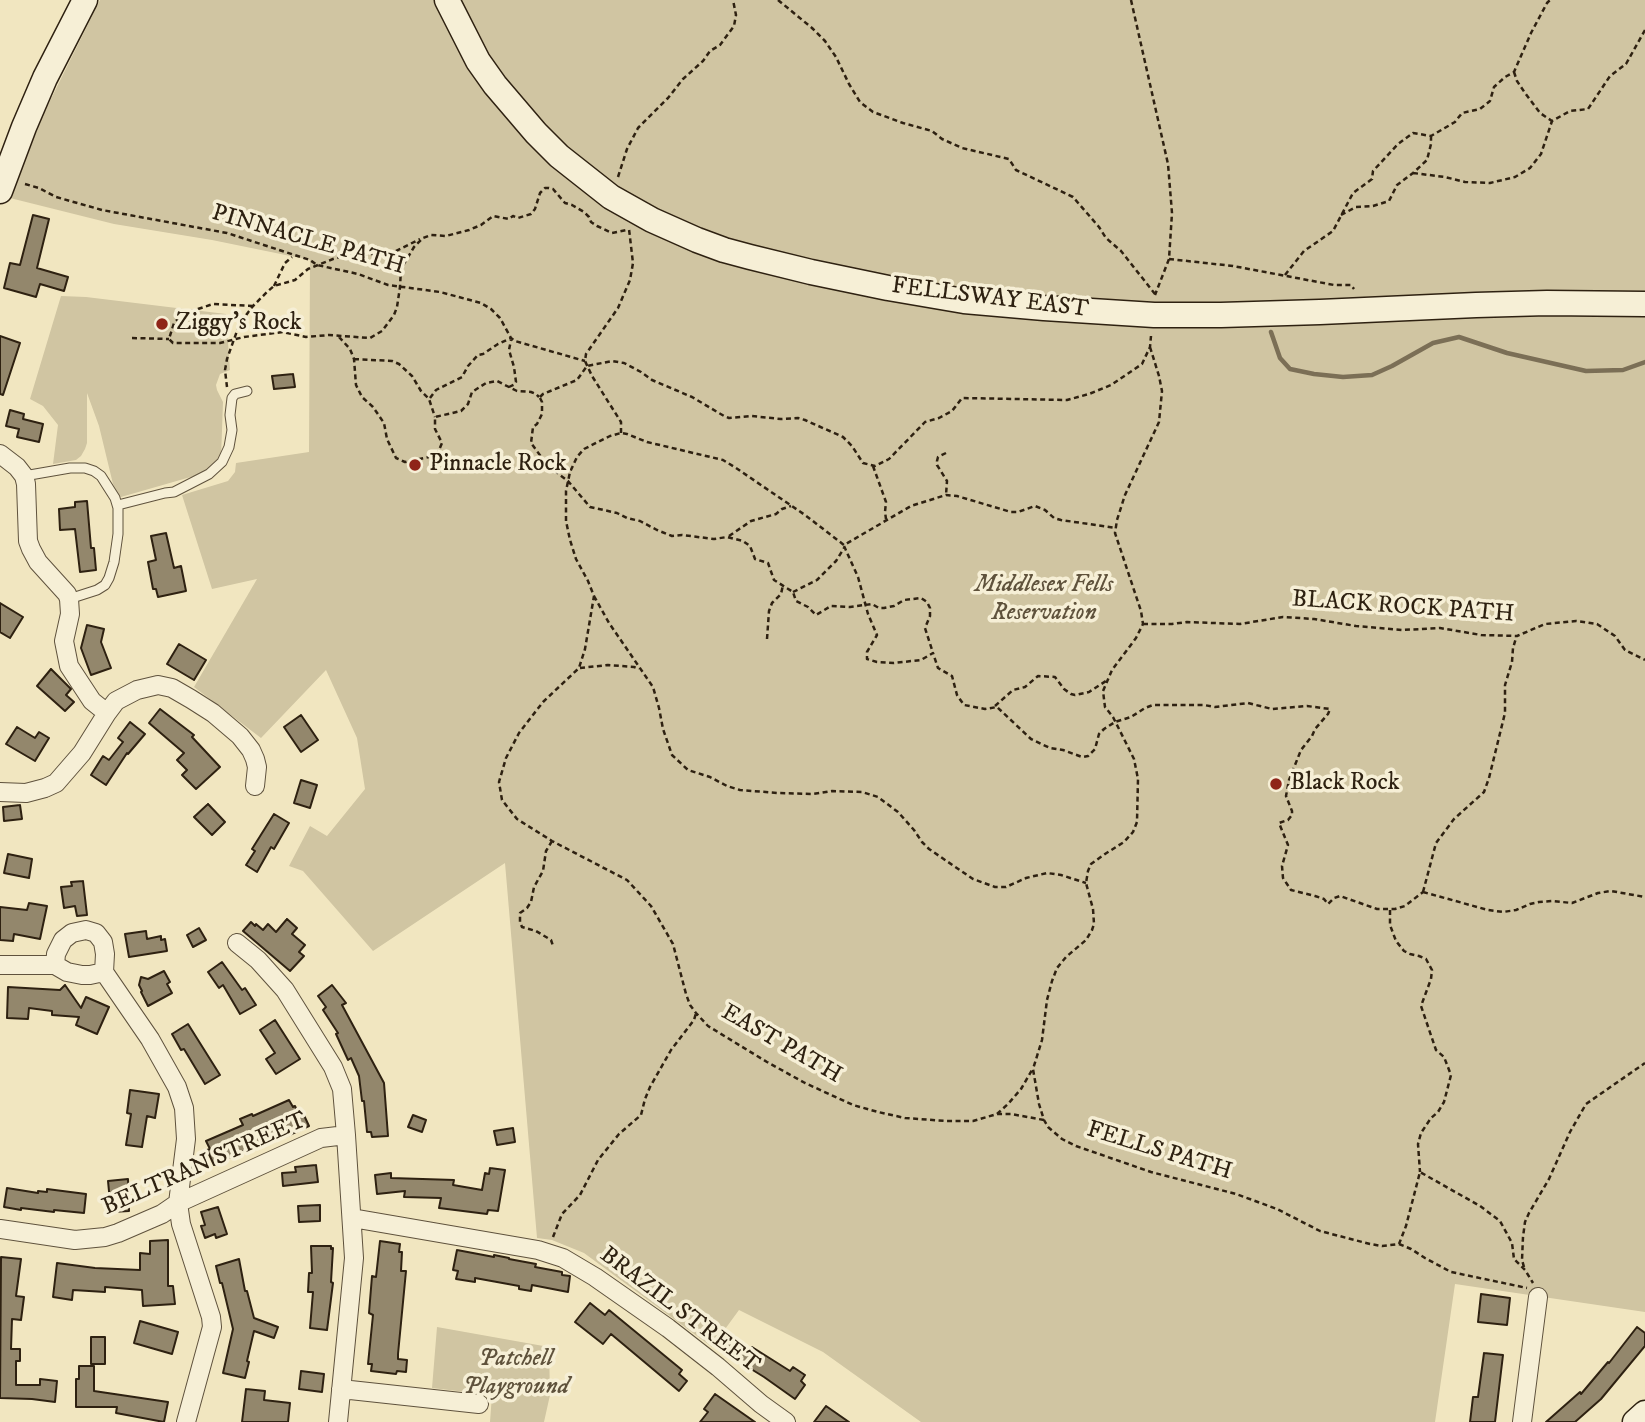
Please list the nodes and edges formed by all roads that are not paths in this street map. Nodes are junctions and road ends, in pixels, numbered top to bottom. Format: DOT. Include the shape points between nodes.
graph roads {
  1 [pos="85,0"];
  2 [pos="447,0"];
  3 [pos="4,173"];
  4 [pos="1645,304"];
  5 [pos="247,391"];
  6 [pos="0,454"];
  7 [pos="23,476"];
  8 [pos="118,505"];
  9 [pos="69,599"];
  10 [pos="107,713"];
  11 [pos="256,786"];
  12 [pos="0,792"];
  13 [pos="237,943"];
  14 [pos="0,965"];
  15 [pos="55,965"];
  16 [pos="104,972"];
  17 [pos="346,1135"];
  18 [pos="178,1203"];
  19 [pos="352,1218"];
  20 [pos="0,1229"];
  21 [pos="1538,1297"];
  22 [pos="341,1389"];
  23 [pos="479,1404"];
  24 [pos="1645,1413"];
  25 [pos="186,1422"];
  26 [pos="338,1422"];
  27 [pos="786,1422"];
  28 [pos="1522,1422"];
  29 [pos="1634,1422"];
  1 -- 3 [label="main road"];
  2 -- 4 [label="main road, FELLSWAY EAST" via="478,61 510,104 559,156 632,220 724,250 824,275 964,301 1044,309 1181,316 1488,304"];
  5 -- 8 [label="lane" via="232,398 230,443 216,468 174,492"];
  6 -- 7 [label="street"];
  7 -- 8 [label="lane" via="85,468 101,476"];
  7 -- 9 [label="street" via="29,546"];
  8 -- 9 [label="lane" via="117,551 109,578 97,590"];
  9 -- 10 [label="street" via="64,641 69,666 92,701"];
  10 -- 11 [label="street" via="129,693 158,685 172,688 240,736 255,758"];
  10 -- 12 [label="street" via="57,783 26,793"];
  13 -- 17 [label="street" via="285,990 333,1067 343,1096"];
  14 -- 15 [label="street"];
  15 -- 16 [label="street" via="77,975"];
  15 -- 16 [label="street" via="62,940 86,930 103,942"];
  16 -- 18 [label="street" via="150,1039 181,1097 186,1139"];
  17 -- 18 [label="street, BELTRAN STREET" via="321,1138"];
  17 -- 19 [label="street"];
  18 -- 20 [label="street, BELTRAN STREET" via="162,1214 96,1239"];
  18 -- 25 [label="street" via="212,1327"];
  19 -- 22 [label="street" via="353,1271"];
  19 -- 27 [label="street, BRAZIL STREET" via="543,1252 581,1268 702,1354"];
  21 -- 28 [label="street"];
  22 -- 23 [label="street"];
  22 -- 26 [label="street"];
  24 -- 29 [label="main road"];
}
